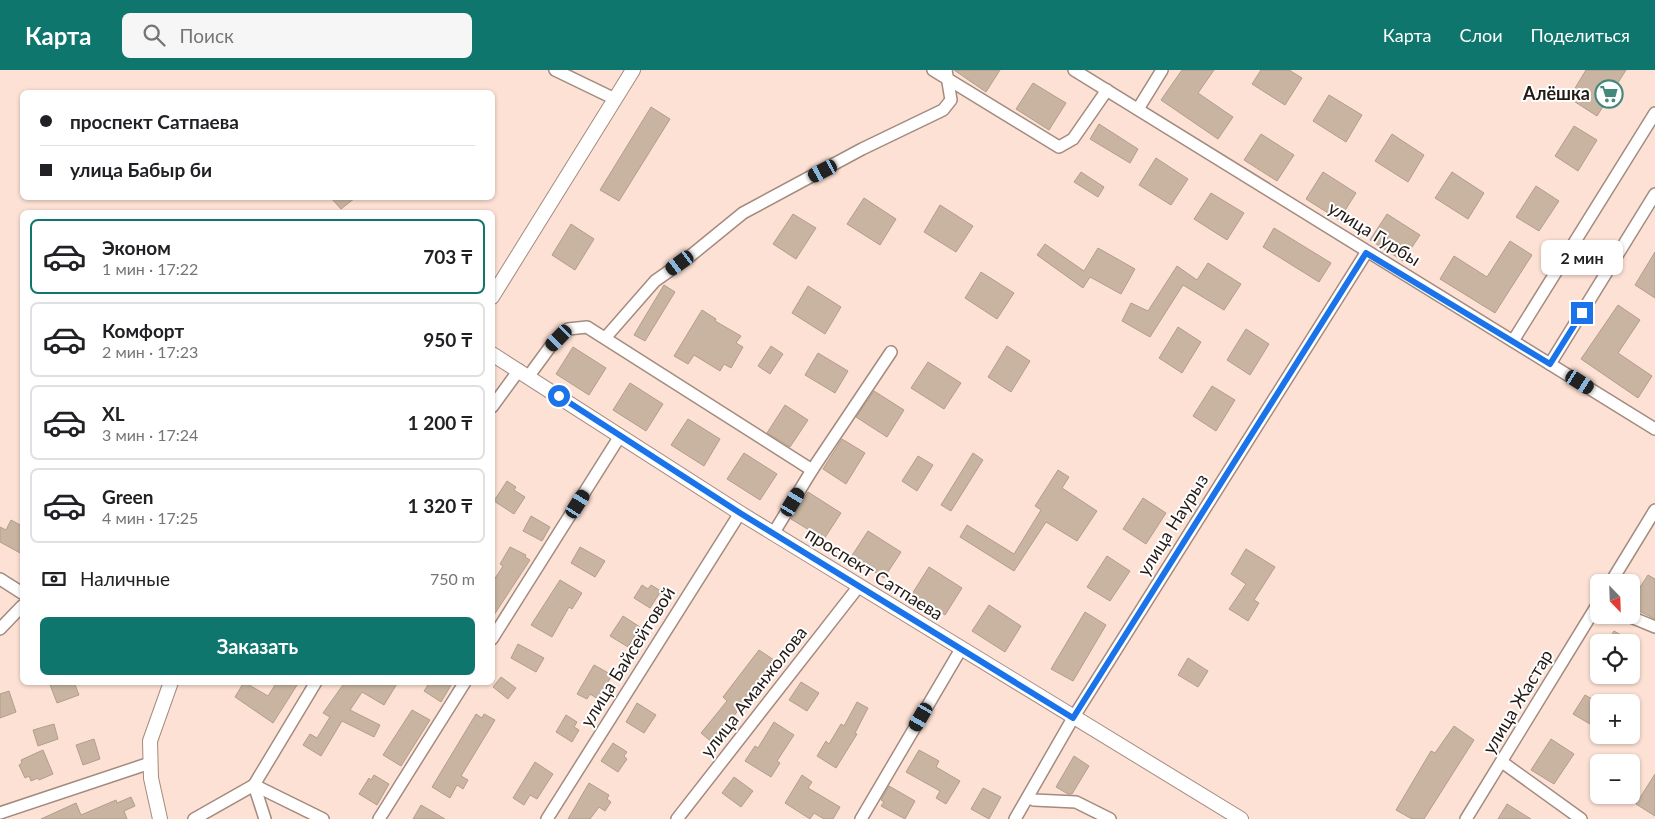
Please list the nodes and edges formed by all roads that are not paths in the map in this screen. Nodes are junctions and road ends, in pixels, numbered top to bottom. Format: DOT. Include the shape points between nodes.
graph roads {
  1 [pos="555,70"];
  2 [pos="632,70"];
  3 [pos="933,70"];
  4 [pos="1074,70"];
  5 [pos="1162,70"];
  6 [pos="946,75"];
  7 [pos="1107,90"];
  8 [pos="615,99"];
  9 [pos="1138,109"];
  10 [pos="1655,113"];
  11 [pos="1655,194"];
  12 [pos="1366,253"];
  13 [pos="495,292"];
  14 [pos="606,338"];
  15 [pos="1513,341"];
  16 [pos="891,352"];
  17 [pos="495,356"];
  18 [pos="1550,364"];
  19 [pos="523,374"];
  20 [pos="495,404"];
  21 [pos="1655,429"];
  22 [pos="620,436"];
  23 [pos="812,470"];
  24 [pos="1655,510"];
  25 [pos="740,513"];
  26 [pos="774,534"];
  27 [pos="1616,574"];
  28 [pos="0,579"];
  29 [pos="859,586"];
  30 [pos="20,592"];
  31 [pos="20,608"];
  32 [pos="1590,618"];
  33 [pos="1640,621"];
  34 [pos="1655,628"];
  35 [pos="0,629"];
  36 [pos="495,634"];
  37 [pos="961,649"];
  38 [pos="168,685"];
  39 [pos="314,685"];
  40 [pos="463,685"];
  41 [pos="1073,718"];
  42 [pos="1502,762"];
  43 [pos="150,763"];
  44 [pos="254,786"];
  45 [pos="1028,796"];
  46 [pos="0,813"];
  47 [pos="1578,818"];
  48 [pos="160,819"];
  49 [pos="194,819"];
  50 [pos="265,819"];
  51 [pos="323,819"];
  52 [pos="379,819"];
  53 [pos="547,819"];
  54 [pos="677,819"];
  55 [pos="861,819"];
  56 [pos="1015,819"];
  57 [pos="1110,819"];
  58 [pos="1241,819"];
  59 [pos="1466,819"];
  1 -- 8 [label="street"];
  2 -- 8 [label="street"];
  3 -- 6 [label="street"];
  4 -- 7 [label="street, улица Гурбы"];
  5 -- 9 [label="street"];
  6 -- 7 [label="street" via="1059,147 1073,139"];
  6 -- 14 [label="street" via="951,100 943,110 862,148 743,212 655,281"];
  7 -- 9 [label="street, улица Гурбы"];
  8 -- 13 [label="street"];
  9 -- 12 [label="street, улица Гурбы" via="1335,230"];
  10 -- 15 [label="street"];
  11 -- 18 [label="street"];
  12 -- 15 [label="street, улица Гурбы"];
  12 -- 41 [label="street, улица Наурыз"];
  14 -- 19 [label="street" via="587,327 568,328"];
  14 -- 23 [label="street"];
  15 -- 18 [label="street, улица Гурбы"];
  16 -- 23 [label="street"];
  17 -- 19 [label="street, проспект Сатпаева"];
  18 -- 21 [label="street, улица Гурбы"];
  19 -- 20 [label="street"];
  19 -- 22 [label="street, проспект Сатпаева"];
  22 -- 25 [label="street, проспект Сатпаева"];
  22 -- 36 [label="street"];
  23 -- 26 [label="street"];
  24 -- 27 [label="street"];
  25 -- 26 [label="street, проспект Сатпаева"];
  25 -- 53 [label="street, улица Байсейтовой"];
  26 -- 29 [label="street, проспект Сатпаева"];
  28 -- 30 [label="street"];
  29 -- 37 [label="street, проспект Сатпаева"];
  29 -- 54 [label="street, улица Аманжолова"];
  31 -- 35 [label="street"];
  32 -- 42 [label="street, улица Жастар"];
  33 -- 34 [label="street"];
  37 -- 41 [label="street, проспект Сатпаева"];
  37 -- 55 [label="street"];
  38 -- 43 [label="street" via="150,741"];
  39 -- 44 [label="street"];
  40 -- 52 [label="street"];
  41 -- 45 [label="street, улица Наурыз"];
  41 -- 58 [label="street, проспект Сатпаева"];
  42 -- 47 [label="street"];
  42 -- 59 [label="street, улица Жастар"];
  43 -- 46 [label="street"];
  43 -- 48 [label="street" via="150,778"];
  44 -- 49 [label="street"];
  44 -- 50 [label="street"];
  44 -- 51 [label="street"];
  45 -- 56 [label="street, улица Наурыз"];
  45 -- 57 [label="street" via="1034,800 1076,802"];
}
